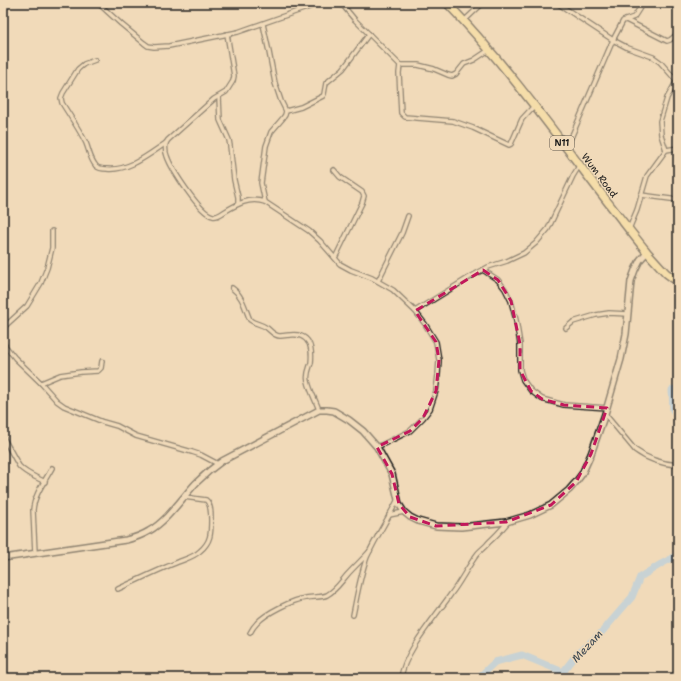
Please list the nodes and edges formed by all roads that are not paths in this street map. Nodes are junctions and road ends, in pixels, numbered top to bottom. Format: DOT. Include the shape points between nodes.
graph roads {
  1 [pos="9,3"];
  2 [pos="98,3"];
  3 [pos="321,3"];
  4 [pos="341,3"];
  5 [pos="447,3"];
  6 [pos="483,3"];
  7 [pos="557,3"];
  8 [pos="643,3"];
  9 [pos="308,5"];
  10 [pos="3,8"];
  11 [pos="626,20"];
  12 [pos="464,21"];
  13 [pos="263,24"];
  14 [pos="228,34"];
  15 [pos="369,34"];
  16 [pos="676,35"];
  17 [pos="613,40"];
  18 [pos="489,50"];
  19 [pos="95,60"];
  20 [pos="400,65"];
  21 [pos="219,97"];
  22 [pos="534,106"];
  23 [pos="286,111"];
  24 [pos="166,143"];
  25 [pos="566,148"];
  26 [pos="678,148"];
  27 [pos="666,150"];
  28 [pos="580,165"];
  29 [pos="334,170"];
  30 [pos="641,195"];
  31 [pos="678,200"];
  32 [pos="265,202"];
  33 [pos="240,203"];
  34 [pos="408,216"];
  35 [pos="629,230"];
  36 [pos="52,231"];
  37 [pos="647,252"];
  38 [pos="335,258"];
  39 [pos="483,270"];
  40 [pos="378,281"];
  41 [pos="678,282"];
  42 [pos="232,288"];
  43 [pos="415,311"];
  44 [pos="628,314"];
  45 [pos="3,328"];
  46 [pos="566,328"];
  47 [pos="3,343"];
  48 [pos="102,361"];
  49 [pos="41,383"];
  50 [pos="607,408"];
  51 [pos="320,410"];
  52 [pos="605,414"];
  53 [pos="3,437"];
  54 [pos="377,447"];
  55 [pos="218,464"];
  56 [pos="678,465"];
  57 [pos="52,468"];
  58 [pos="45,482"];
  59 [pos="184,497"];
  60 [pos="398,499"];
  61 [pos="404,512"];
  62 [pos="389,515"];
  63 [pos="508,521"];
  64 [pos="370,551"];
  65 [pos="35,553"];
  66 [pos="3,558"];
  67 [pos="118,589"];
  68 [pos="353,615"];
  69 [pos="250,633"];
  70 [pos="401,678"];
  1 -- 10 [label="street"];
  2 -- 14 [label="street" via="148,46 169,46"];
  3 -- 9 [label="street"];
  4 -- 15 [label="street"];
  5 -- 12 [label="highway, Wum Road / N11"];
  6 -- 12 [label="street"];
  7 -- 17 [label="street"];
  8 -- 11 [label="street" via="634,17"];
  9 -- 13 [label="street"];
  11 -- 16 [label="street" via="667,41"];
  11 -- 17 [label="street" via="621,24"];
  12 -- 18 [label="highway, Wum Road / N11"];
  13 -- 14 [label="street"];
  13 -- 23 [label="street" via="275,83"];
  14 -- 21 [label="street" via="234,76 226,92"];
  15 -- 20 [label="street"];
  15 -- 23 [label="street" via="343,69 326,83 323,96 302,108"];
  17 -- 25 [label="street"];
  17 -- 27 [label="street" via="653,57 675,79 660,121 661,136"];
  18 -- 20 [label="street" via="464,64 452,76 418,65"];
  18 -- 22 [label="highway, Wum Road / N11"];
  19 -- 24 [label="street" via="78,69 61,98 95,165 106,169 124,168"];
  20 -- 22 [label="street" via="401,113 405,117 453,121 509,145 512,144 522,119"];
  21 -- 24 [label="street"];
  21 -- 33 [label="street" via="220,120 230,143 234,180"];
  22 -- 25 [label="highway, Wum Road / N11"];
  23 -- 32 [label="street" via="271,132 266,146 261,183"];
  24 -- 33 [label="street" via="167,157 202,209 216,217"];
  25 -- 28 [label="highway, Wum Road / N11"];
  26 -- 27 [label="street"];
  27 -- 30 [label="street" via="647,176"];
  28 -- 35 [label="highway, Wum Road / N11"];
  28 -- 39 [label="street" via="543,236 524,253"];
  29 -- 38 [label="street" via="340,178 358,188 364,196"];
  30 -- 31 [label="street"];
  30 -- 35 [label="street"];
  32 -- 33 [label="street" via="251,200"];
  32 -- 38 [label="street" via="308,231"];
  34 -- 40 [label="street"];
  35 -- 37 [label="highway, Wum Road / N11"];
  36 -- 45 [label="street" via="52,248 40,283 27,306"];
  37 -- 41 [label="highway, Wum Road / N11"];
  37 -- 44 [label="street" via="631,281"];
  38 -- 40 [label="street" via="340,264"];
  39 -- 43 [label="street"];
  39 -- 50 [label="street" via="498,280 511,301 520,344 520,370 531,392 542,399 564,404"];
  40 -- 43 [label="street"];
  42 -- 51 [label="street" via="240,297 250,320 276,335 295,334 308,340 311,354 308,381"];
  43 -- 54 [label="street" via="436,342 436,391 430,408 410,431"];
  44 -- 46 [label="street" via="596,315 573,322"];
  44 -- 50 [label="street" via="621,359"];
  47 -- 49 [label="street"];
  48 -- 49 [label="street" via="98,371 60,375"];
  49 -- 55 [label="street" via="64,406 136,436 201,455"];
  50 -- 52 [label="street"];
  51 -- 54 [label="street" via="334,411 349,420"];
  51 -- 55 [label="street"];
  52 -- 56 [label="street" via="640,454 660,462"];
  52 -- 63 [label="street" via="582,474 569,490 551,505 530,515"];
  53 -- 58 [label="street" via="19,466"];
  54 -- 60 [label="street" via="392,474"];
  55 -- 59 [label="street"];
  57 -- 58 [label="street"];
  58 -- 65 [label="street" via="33,504"];
  59 -- 65 [label="street" via="162,521 138,537"];
  59 -- 67 [label="street" via="208,501 211,534 205,546 195,555"];
  60 -- 61 [label="street"];
  60 -- 62 [label="street"];
  61 -- 62 [label="street"];
  61 -- 63 [label="street" via="418,521 436,526 461,527"];
  62 -- 64 [label="street"];
  63 -- 70 [label="street" via="479,552 420,638 404,666"];
  64 -- 68 [label="street" via="358,587"];
  64 -- 69 [label="street" via="332,592 324,596 302,598 285,605 261,619"];
  65 -- 66 [label="street"];
}
